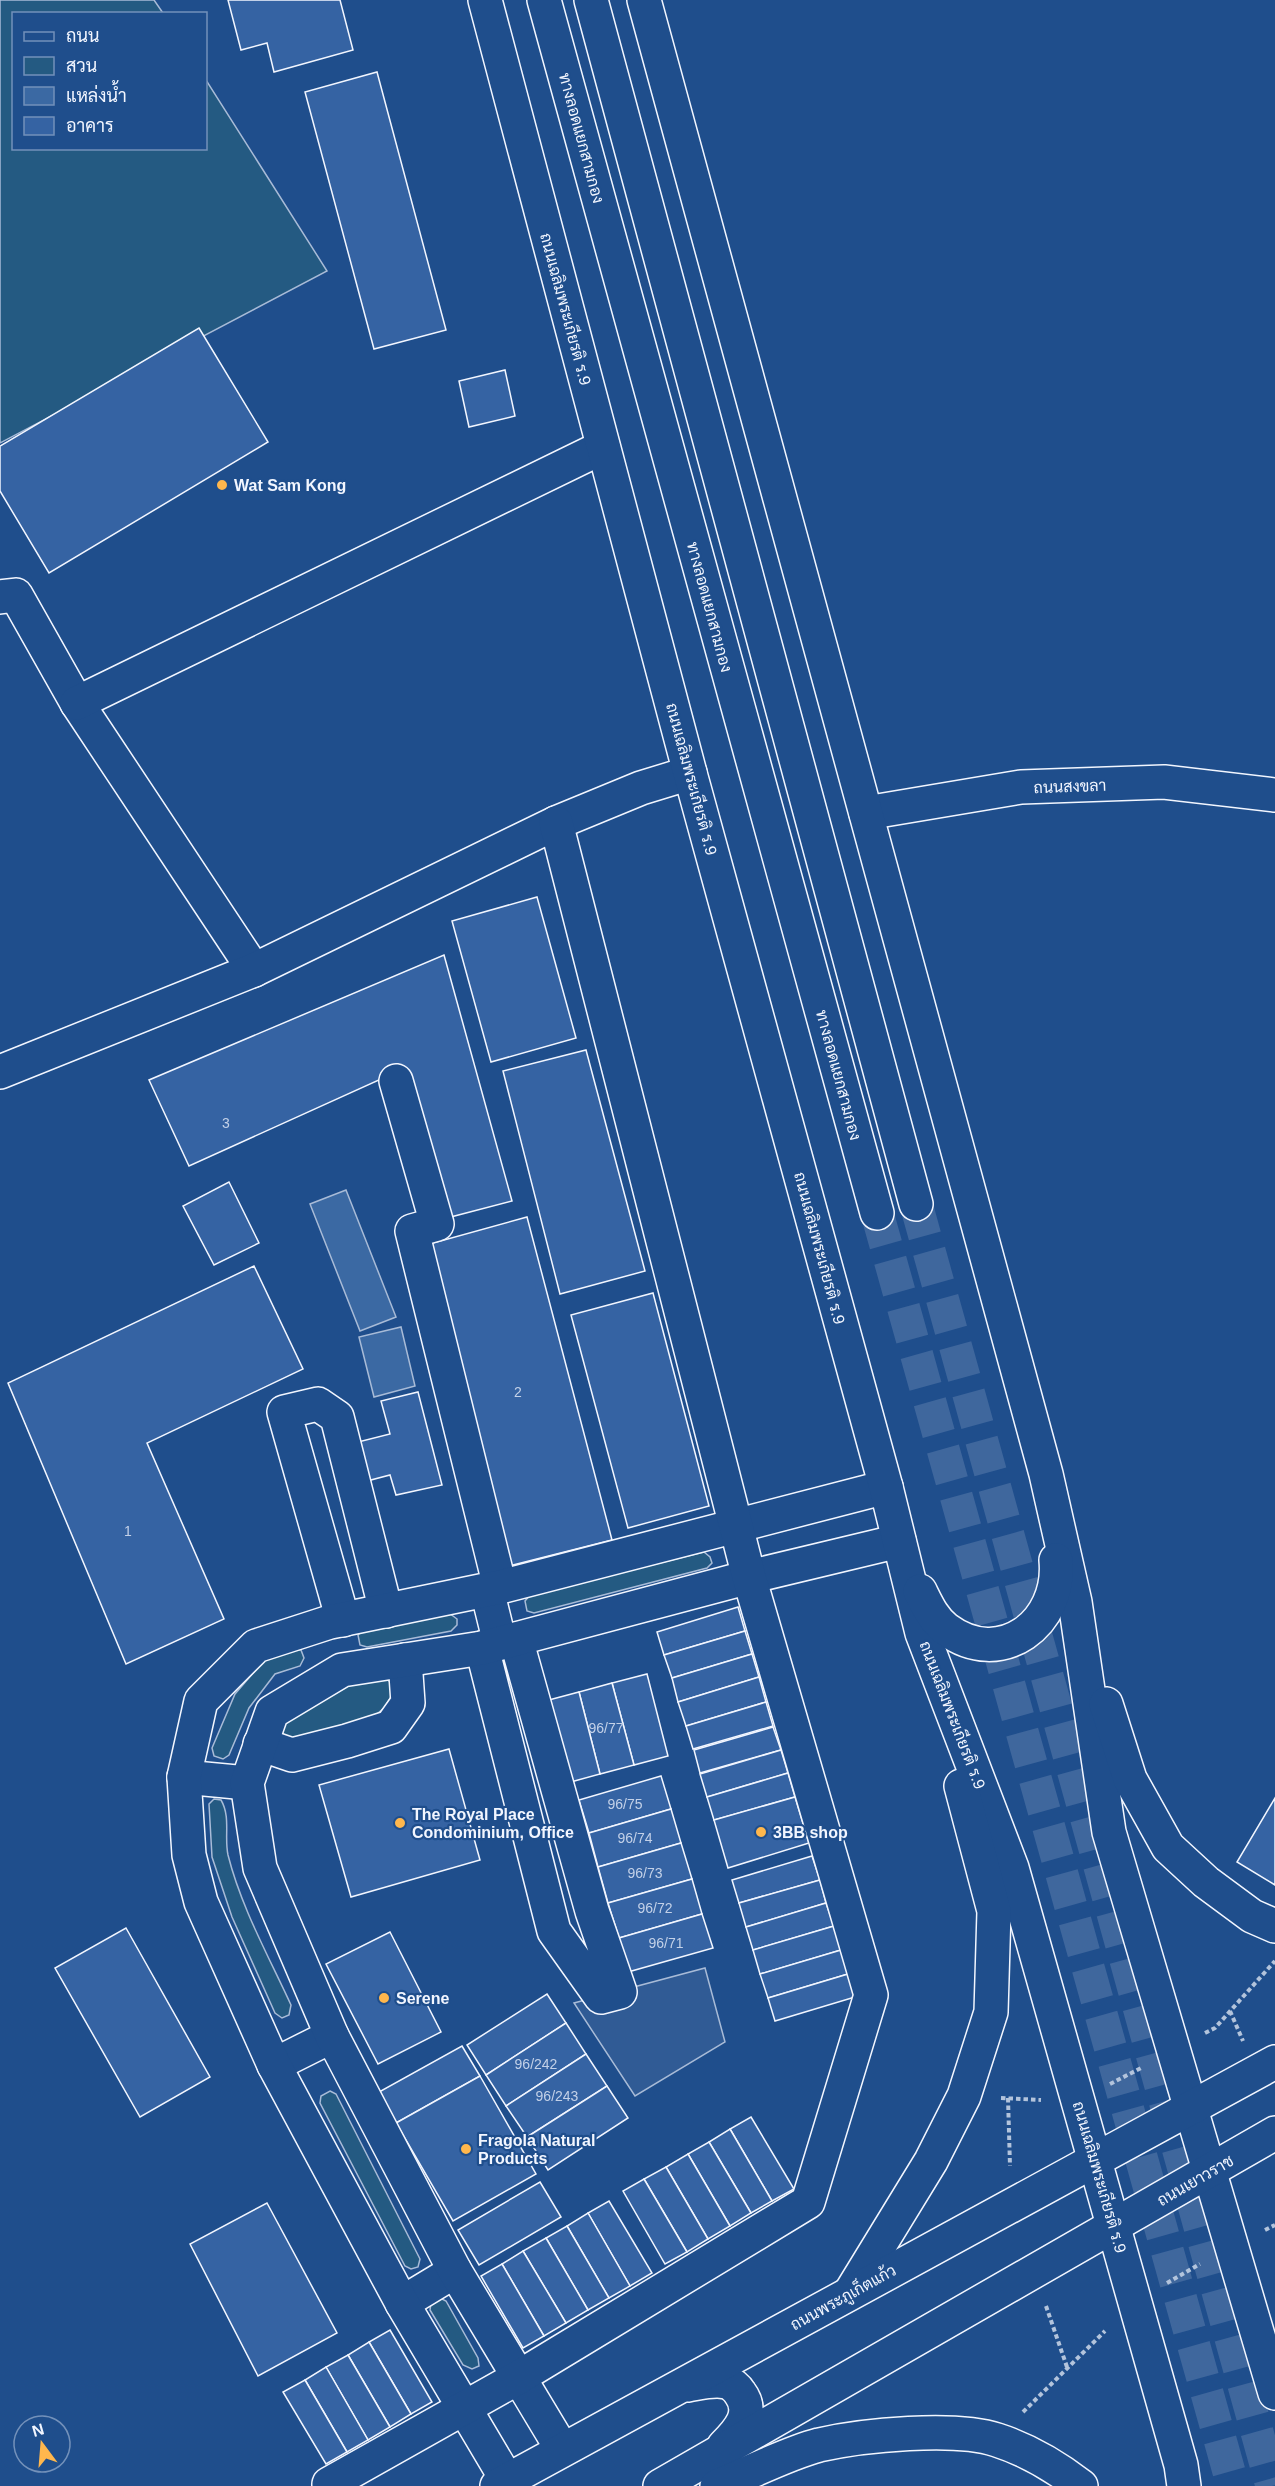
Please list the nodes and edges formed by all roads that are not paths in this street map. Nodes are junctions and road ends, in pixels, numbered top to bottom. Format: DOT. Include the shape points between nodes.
graph roads {
  1 [pos="485,0"];
  2 [pos="544,0"];
  3 [pos="591,0"];
  4 [pos="644,0"];
  5 [pos="603,447"];
  6 [pos="0,597"];
  7 [pos="77,703"];
  8 [pos="690,773"];
  9 [pos="1275,795"];
  10 [pos="866,813"];
  11 [pos="556,823"];
  12 [pos="254,970"];
  13 [pos="0,1072"];
  14 [pos="396,1081"];
  15 [pos="916,1204"];
  16 [pos="877,1213"];
  17 [pos="1046,1474"];
  18 [pos="886,1487"];
  19 [pos="735,1524"];
  20 [pos="899,1541"];
  21 [pos="749,1577"];
  22 [pos="494,1588"];
  23 [pos="1075,1602"];
  24 [pos="386,1611"];
  25 [pos="337,1621"];
  26 [pos="922,1633"];
  27 [pos="499,1643"];
  28 [pos="405,1660"];
  29 [pos="342,1670"];
  30 [pos="260,1744"];
  31 [pos="184,1777"];
  32 [pos="247,1783"];
  33 [pos="1275,1926"];
  34 [pos="332,2036"];
  35 [pos="1275,2062"];
  36 [pos="274,2065"];
  37 [pos="1191,2109"];
  38 [pos="1275,2133"];
  39 [pos="1095,2161"];
  40 [pos="1210,2172"];
  41 [pos="1114,2225"];
  42 [pos="455,2271"];
  43 [pos="851,2292"];
  44 [pos="402,2303"];
  45 [pos="519,2377"];
  46 [pos="677,2387"];
  47 [pos="1275,2393"];
  48 [pos="464,2409"];
  49 [pos="562,2449"];
  50 [pos="716,2470"];
  51 [pos="502,2483"];
  52 [pos="330,2486"];
  53 [pos="660,2486"];
  54 [pos="1081,2486"];
  55 [pos="1184,2486"];
  1 -- 5 [label="main road, ถนนเฉลิมพระเกียรติ ร.9"];
  2 -- 16 [label="main road, ทางลอดแยกสามกอง"];
  3 -- 15 [label="main road"];
  4 -- 10 [label="main road"];
  5 -- 7 [label="main road"];
  5 -- 8 [label="main road, ถนนเฉลิมพระเกียรติ ร.9"];
  6 -- 7 [label="main road" via="16,595"];
  7 -- 12 [label="main road"];
  8 -- 11 [label="main road" via="641,788"];
  8 -- 18 [label="main road, ถนนเฉลิมพระเกียรติ ร.9"];
  9 -- 10 [label="main road, ถนนสงขลา" via="1164,782 1021,788"];
  10 -- 17 [label="main road"];
  11 -- 12 [label="main road"];
  11 -- 19 [label="main road"];
  12 -- 13 [label="main road"];
  14 -- 22 [label="main road" via="437,1224 412,1231"];
  17 -- 20 [label="main road" via="1058,1578 1043,1617 1027,1632 987,1643 965,1640 946,1629 931,1613"];
  17 -- 23 [label="main road"];
  18 -- 19 [label="main road"];
  18 -- 20 [label="main road, ถนนเฉลิมพระเกียรติ ร.9"];
  19 -- 21 [label="main road"];
  19 -- 22 [label="main road"];
  20 -- 21 [label="main road"];
  20 -- 26 [label="main road, ถนนเฉลิมพระเกียรติ ร.9"];
  21 -- 27 [label="main road"];
  21 -- 45 [label="main road" via="871,1995 808,2202"];
  22 -- 24 [label="main road"];
  22 -- 27 [label="main road"];
  23 -- 33 [label="main road" via="1130,1779 1168,1847 1252,1916"];
  23 -- 37 [label="main road" via="1109,1832"];
  24 -- 25 [label="main road"];
  24 -- 25 [label="main road" via="337,1417 318,1404 284,1412"];
  25 -- 29 [label="main road"];
  25 -- 31 [label="main road" via="256,1646 201,1701"];
  26 -- 39 [label="main road, ถนนเฉลิมพระเกียรติ ร.9" via="1012,1868"];
  26 -- 43 [label="main road" via="994,1911 990,2012 964,2096 931,2161"];
  27 -- 27 [label="main road" via="592,1911 620,1992 602,1997 554,1932"];
  27 -- 28 [label="main road"];
  28 -- 29 [label="main road"];
  28 -- 30 [label="main road" via="408,1703 391,1727 292,1755"];
  29 -- 30 [label="main road" via="272,1712"];
  30 -- 32 [label="main road"];
  31 -- 32 [label="main road"];
  31 -- 36 [label="main road" via="189,1855 201,1902"];
  32 -- 34 [label="main road" via="260,1868"];
  34 -- 36 [label="main road"];
  34 -- 42 [label="main road"];
  35 -- 37 [label="main road"];
  36 -- 44 [label="main road"];
  37 -- 39 [label="main road, ถนนพระภูเก็ตแก้ว"];
  37 -- 40 [label="main road"];
  38 -- 40 [label="main road, ถนนเยาวราช"];
  39 -- 41 [label="main road, ถนนเฉลิมพระเกียรติ ร.9"];
  39 -- 43 [label="main road, ถนนพระภูเก็ตแก้ว"];
  40 -- 41 [label="main road, ถนนเยาวราช"];
  40 -- 47 [label="main road"];
  41 -- 50 [label="main road"];
  41 -- 55 [label="main road, ถนนเฉลิมพระเกียรติ ร.9"];
  42 -- 44 [label="main road"];
  42 -- 45 [label="main road"];
  43 -- 46 [label="main road, ถนนพระภูเก็ตแก้ว"];
  44 -- 48 [label="main road"];
  45 -- 48 [label="main road"];
  45 -- 49 [label="main road"];
  46 -- 49 [label="main road, ถนนพระภูเก็ตแก้ว"];
  46 -- 50 [label="main road" via="727,2382 745,2399 747,2412 742,2425"];
  48 -- 51 [label="main road"];
  48 -- 52 [label="main road"];
  49 -- 51 [label="main road, ถนนพระภูเก็ตแก้ว"];
  50 -- 53 [label="main road"];
  50 -- 54 [label="main road" via="818,2446 940,2432 995,2439 1050,2463"];
}
